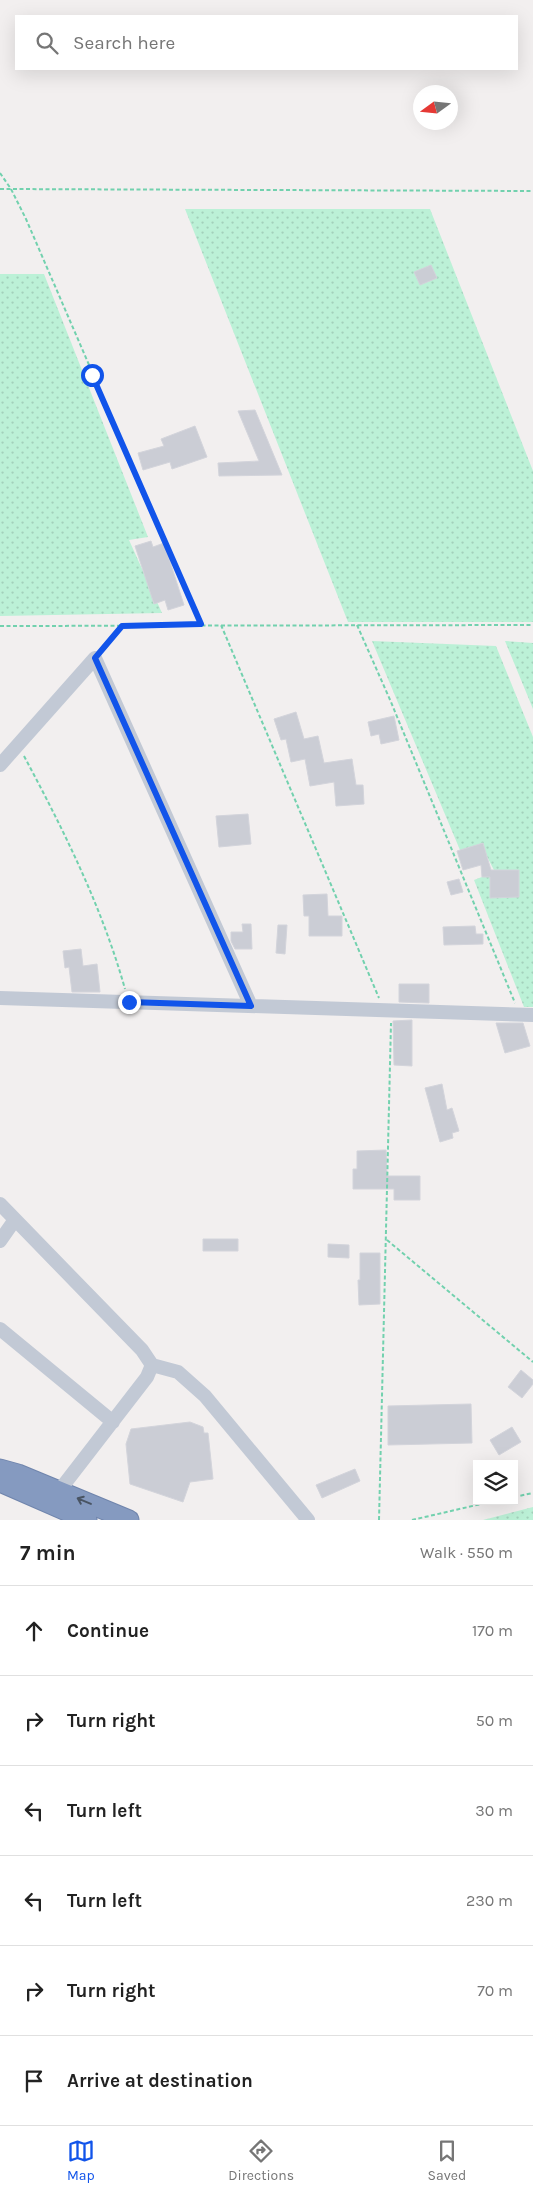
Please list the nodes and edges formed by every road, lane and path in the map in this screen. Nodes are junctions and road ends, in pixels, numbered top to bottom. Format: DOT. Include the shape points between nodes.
graph roads {
  1 [pos="0,173"];
  2 [pos="0,189"];
  3 [pos="11,189"];
  4 [pos="533,191"];
  5 [pos="201,624"];
  6 [pos="221,625"];
  7 [pos="357,625"];
  8 [pos="533,625"];
  9 [pos="0,626"];
  10 [pos="122,626"];
  11 [pos="95,658"];
  12 [pos="18,745"];
  13 [pos="0,765"];
  14 [pos="0,998"];
  15 [pos="129,1002"];
  16 [pos="251,1006"];
  17 [pos="387,1011"];
  18 [pos="527,1014"];
  19 [pos="0,1204"];
  20 [pos="14,1221"];
  21 [pos="387,1240"];
  22 [pos="0,1241"];
  23 [pos="0,1329"];
  24 [pos="533,1362"];
  25 [pos="152,1365"];
  26 [pos="113,1422"];
  27 [pos="0,1469"];
  28 [pos="0,1482"];
  29 [pos="59,1491"];
  30 [pos="533,1492"];
  31 [pos="518,1496"];
  32 [pos="477,1505"];
  33 [pos="82,1519"];
  34 [pos="128,1520"];
  35 [pos="308,1520"];
  36 [pos="379,1520"];
  37 [pos="412,1520"];
  1 -- 3 [label="path"];
  2 -- 3 [label="path"];
  3 -- 4 [label="path"];
  3 -- 5 [label="path"];
  5 -- 6 [label="path"];
  5 -- 10 [label="path"];
  6 -- 7 [label="path"];
  6 -- 17 [label="path"];
  7 -- 8 [label="path"];
  7 -- 18 [label="path"];
  9 -- 10 [label="path"];
  10 -- 11 [label="path"];
  11 -- 12 [label="street"];
  11 -- 16 [label="street"];
  12 -- 13 [label="street"];
  12 -- 15 [label="path" via="88,884 114,950"];
  14 -- 15 [label="street"];
  15 -- 16 [label="street"];
  16 -- 17 [label="street"];
  17 -- 18 [label="street"];
  17 -- 21 [label="path"];
  19 -- 20 [label="street"];
  20 -- 22 [label="street"];
  20 -- 25 [label="street" via="142,1350"];
  21 -- 24 [label="path"];
  21 -- 36 [label="path"];
  23 -- 26 [label="street"];
  25 -- 26 [label="street" via="147,1377"];
  25 -- 35 [label="street" via="178,1372 205,1396"];
  26 -- 29 [label="street"];
  27 -- 29 [label="highway"];
  28 -- 33 [label="highway"];
  34 -- 29 [label="highway, one-way"];
  30 -- 31 [label="path"];
  32 -- 37 [label="path"];
}
